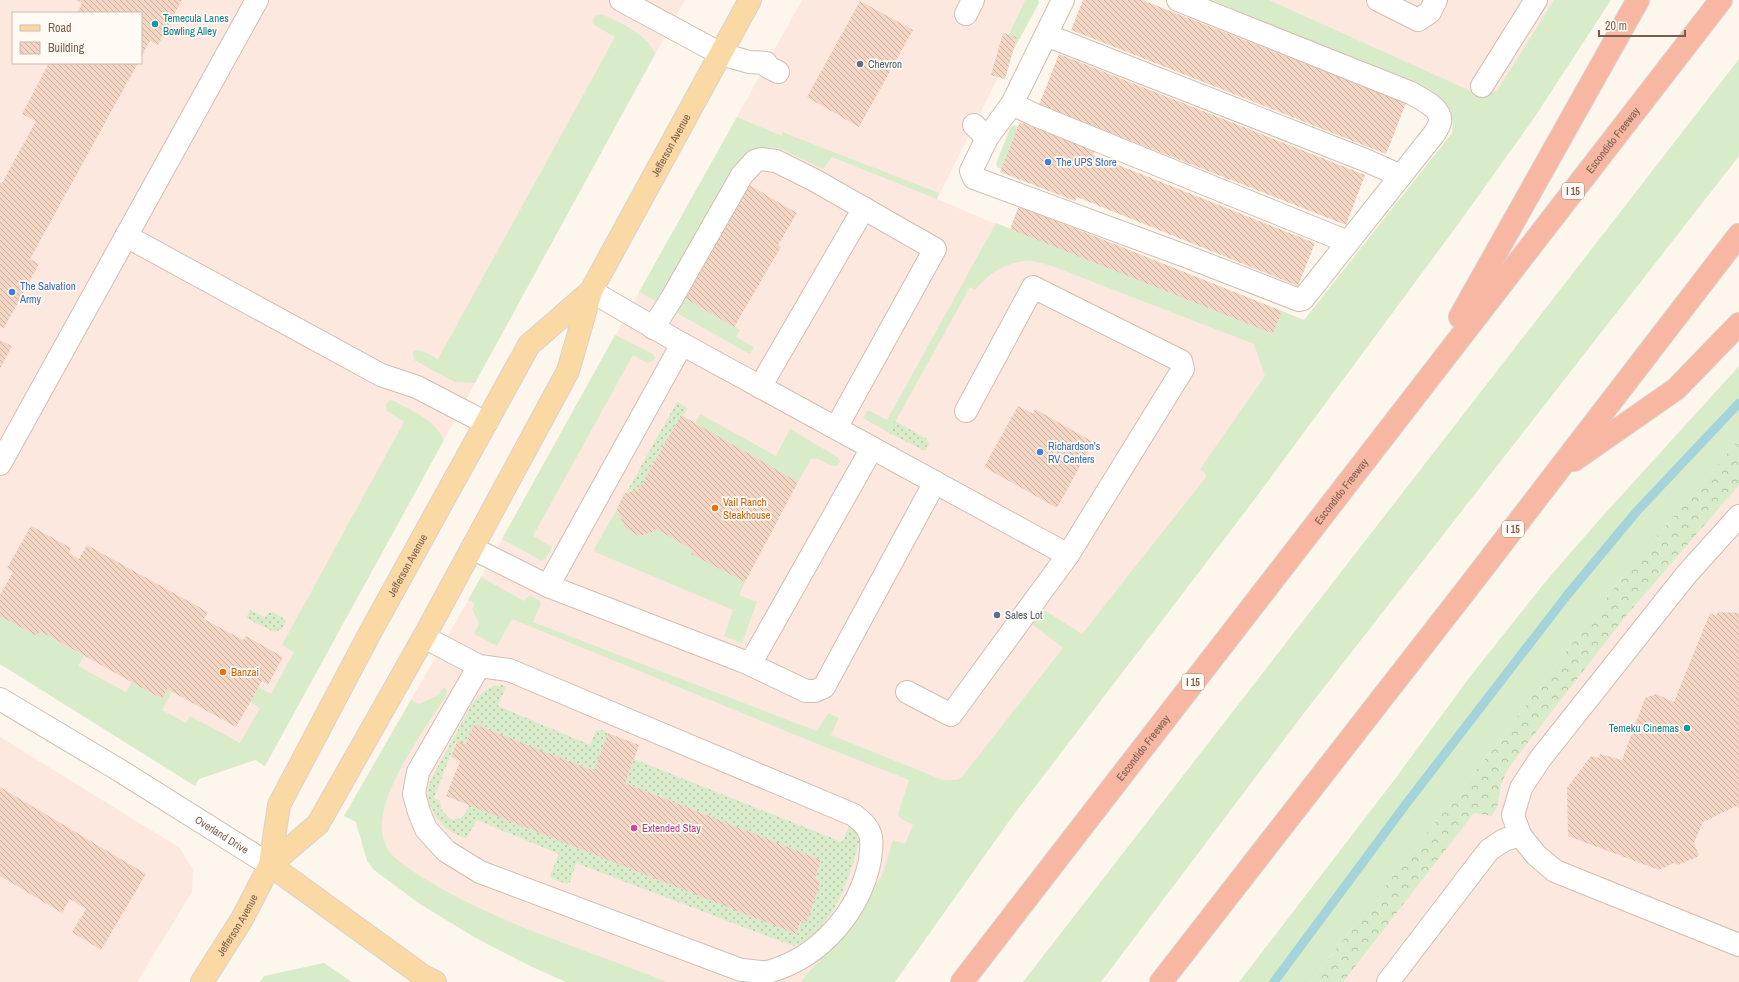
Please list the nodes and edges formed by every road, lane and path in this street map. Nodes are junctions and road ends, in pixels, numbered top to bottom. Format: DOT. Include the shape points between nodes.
graph roads {
  1 [pos="257,0"];
  2 [pos="620,0"];
  3 [pos="750,0"];
  4 [pos="1178,0"];
  5 [pos="1378,0"];
  6 [pos="1436,0"];
  7 [pos="1536,0"];
  8 [pos="1638,0"];
  9 [pos="1721,0"];
  10 [pos="1061,1"];
  11 [pos="1046,35"];
  12 [pos="721,54"];
  13 [pos="778,72"];
  14 [pos="1482,86"];
  15 [pos="1012,104"];
  16 [pos="1401,176"];
  17 [pos="864,208"];
  18 [pos="1739,235"];
  19 [pos="126,236"];
  20 [pos="1348,242"];
  21 [pos="591,291"];
  22 [pos="1739,324"];
  23 [pos="653,328"];
  24 [pos="682,344"];
  25 [pos="1425,381"];
  26 [pos="760,387"];
  27 [pos="966,411"];
  28 [pos="486,423"];
  29 [pos="836,428"];
  30 [pos="872,448"];
  31 [pos="0,464"];
  32 [pos="1556,472"];
  33 [pos="935,482"];
  34 [pos="1739,516"];
  35 [pos="472,548"];
  36 [pos="1068,555"];
  37 [pos="548,586"];
  38 [pos="424,637"];
  39 [pos="745,662"];
  40 [pos="479,666"];
  41 [pos="908,692"];
  42 [pos="0,699"];
  43 [pos="1520,835"];
  44 [pos="270,865"];
  45 [pos="1739,945"];
  46 [pos="202,982"];
  47 [pos="435,982"];
  48 [pos="962,982"];
  49 [pos="1161,982"];
  50 [pos="1388,982"];
  1 -- 19 [label="street"];
  2 -- 12 [label="street"];
  3 -- 12 [label="main road, Jefferson Avenue"];
  4 -- 16 [label="street" via="1411,93 1434,108 1440,123"];
  5 -- 6 [label="street" via="1418,20 1430,12"];
  7 -- 14 [label="street"];
  8 -- 25 [label="highway"];
  9 -- 25 [label="highway, Escondido Freeway / I 15"];
  10 -- 11 [label="street"];
  11 -- 15 [label="street"];
  11 -- 16 [label="street"];
  12 -- 13 [label="street" via="749,62 766,63"];
  12 -- 21 [label="main road, Jefferson Avenue"];
  15 -- 20 [label="street"];
  15 -- 20 [label="street" via="980,131 970,171 974,178 1298,300 1303,299"];
  16 -- 20 [label="street"];
  17 -- 23 [label="street" via="776,160 755,161 742,175"];
  17 -- 26 [label="street"];
  17 -- 29 [label="street" via="935,249"];
  18 -- 32 [label="highway, I 15"];
  19 -- 28 [label="street" via="381,375 417,387"];
  19 -- 31 [label="street"];
  21 -- 23 [label="street"];
  21 -- 28 [label="main road, Jefferson Avenue" via="529,345"];
  21 -- 35 [label="main road, Jefferson Avenue" via="568,371"];
  22 -- 32 [label="highway" via="1676,389"];
  23 -- 24 [label="street"];
  24 -- 26 [label="street"];
  24 -- 37 [label="street"];
  25 -- 48 [label="highway, Escondido Freeway / I 15"];
  26 -- 29 [label="street"];
  27 -- 36 [label="street" via="1033,287 1181,361 1183,369"];
  28 -- 44 [label="main road, Jefferson Avenue" via="371,631 279,805"];
  29 -- 30 [label="street"];
  30 -- 33 [label="street"];
  30 -- 39 [label="street" via="753,659"];
  32 -- 49 [label="highway, I 15"];
  33 -- 36 [label="street"];
  33 -- 39 [label="street" via="824,687 806,691"];
  34 -- 43 [label="street" via="1686,575 1540,759 1521,788 1513,815"];
  35 -- 37 [label="street"];
  35 -- 38 [label="main road, Jefferson Avenue"];
  36 -- 41 [label="street" via="951,715"];
  37 -- 39 [label="street"];
  38 -- 40 [label="street"];
  38 -- 44 [label="main road, Jefferson Avenue" via="318,824"];
  40 -- 40 [label="street" via="509,670 854,815 868,828 873,844 867,875 852,909 824,942 797,960 770,972 741,970 480,872 446,851 426,829 418,812 414,794 418,772"];
  42 -- 44 [label="street, Overland Drive"];
  43 -- 45 [label="street" via="1536,855 1555,871"];
  43 -- 50 [label="street" via="1504,840 1489,850"];
  44 -- 46 [label="main road, Jefferson Avenue" via="242,919"];
  44 -- 47 [label="main road, Overland Drive" via="423,976"];
}
